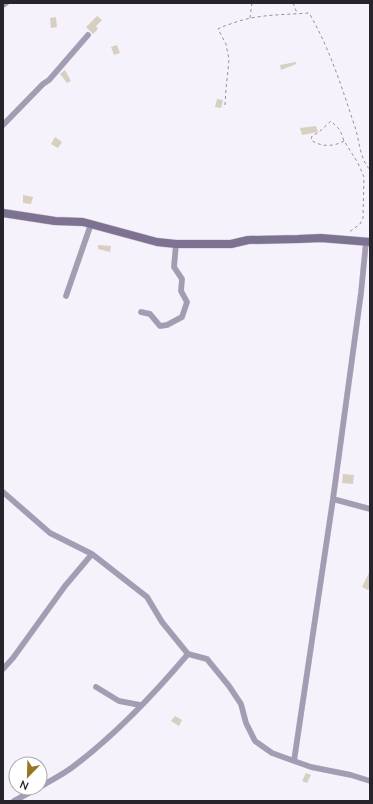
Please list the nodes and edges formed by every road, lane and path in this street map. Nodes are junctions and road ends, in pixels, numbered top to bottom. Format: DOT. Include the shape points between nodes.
graph roads {
  1 [pos="6,3"];
  2 [pos="252,3"];
  3 [pos="293,3"];
  4 [pos="3,5"];
  5 [pos="297,14"];
  6 [pos="250,18"];
  7 [pos="88,35"];
  8 [pos="225,105"];
  9 [pos="3,125"];
  10 [pos="344,141"];
  11 [pos="370,170"];
  12 [pos="3,213"];
  13 [pos="91,224"];
  14 [pos="338,240"];
  15 [pos="368,242"];
  16 [pos="176,244"];
  17 [pos="66,296"];
  18 [pos="141,312"];
  19 [pos="3,492"];
  20 [pos="333,499"];
  21 [pos="370,509"];
  22 [pos="92,554"];
  23 [pos="188,654"];
  24 [pos="3,669"];
  25 [pos="96,687"];
  26 [pos="140,705"];
  27 [pos="294,761"];
  28 [pos="370,781"];
  29 [pos="48,782"];
  30 [pos="26,798"];
  31 [pos="14,801"];
  1 -- 4 [label="street"];
  2 -- 6 [label="path"];
  3 -- 5 [label="path"];
  5 -- 6 [label="path"];
  5 -- 11 [label="path" via="309,13 320,32 340,78 356,128 362,158"];
  6 -- 8 [label="path" via="218,29 226,44 229,60"];
  7 -- 9 [label="street" via="49,80 42,84"];
  10 -- 10 [label="path" via="340,130 331,121 312,136 311,140 316,144 332,146"];
  10 -- 14 [label="path" via="364,177 364,218"];
  12 -- 13 [label="street"];
  13 -- 16 [label="street" via="157,242"];
  13 -- 17 [label="street"];
  14 -- 15 [label="street"];
  14 -- 16 [label="street" via="321,238 248,240 231,244"];
  15 -- 20 [label="street"];
  16 -- 18 [label="street" via="174,267 182,279 181,291 187,302 182,317 160,326 150,314"];
  19 -- 22 [label="street" via="50,533"];
  20 -- 21 [label="street"];
  20 -- 27 [label="street"];
  22 -- 23 [label="street" via="147,597 162,622"];
  22 -- 24 [label="street"];
  23 -- 26 [label="street"];
  23 -- 27 [label="street" via="207,659 230,686 241,704 255,742 272,753"];
  25 -- 26 [label="street" via="119,701"];
  26 -- 29 [label="street" via="74,767"];
  27 -- 28 [label="street"];
  30 -- 31 [label="street"];
}
